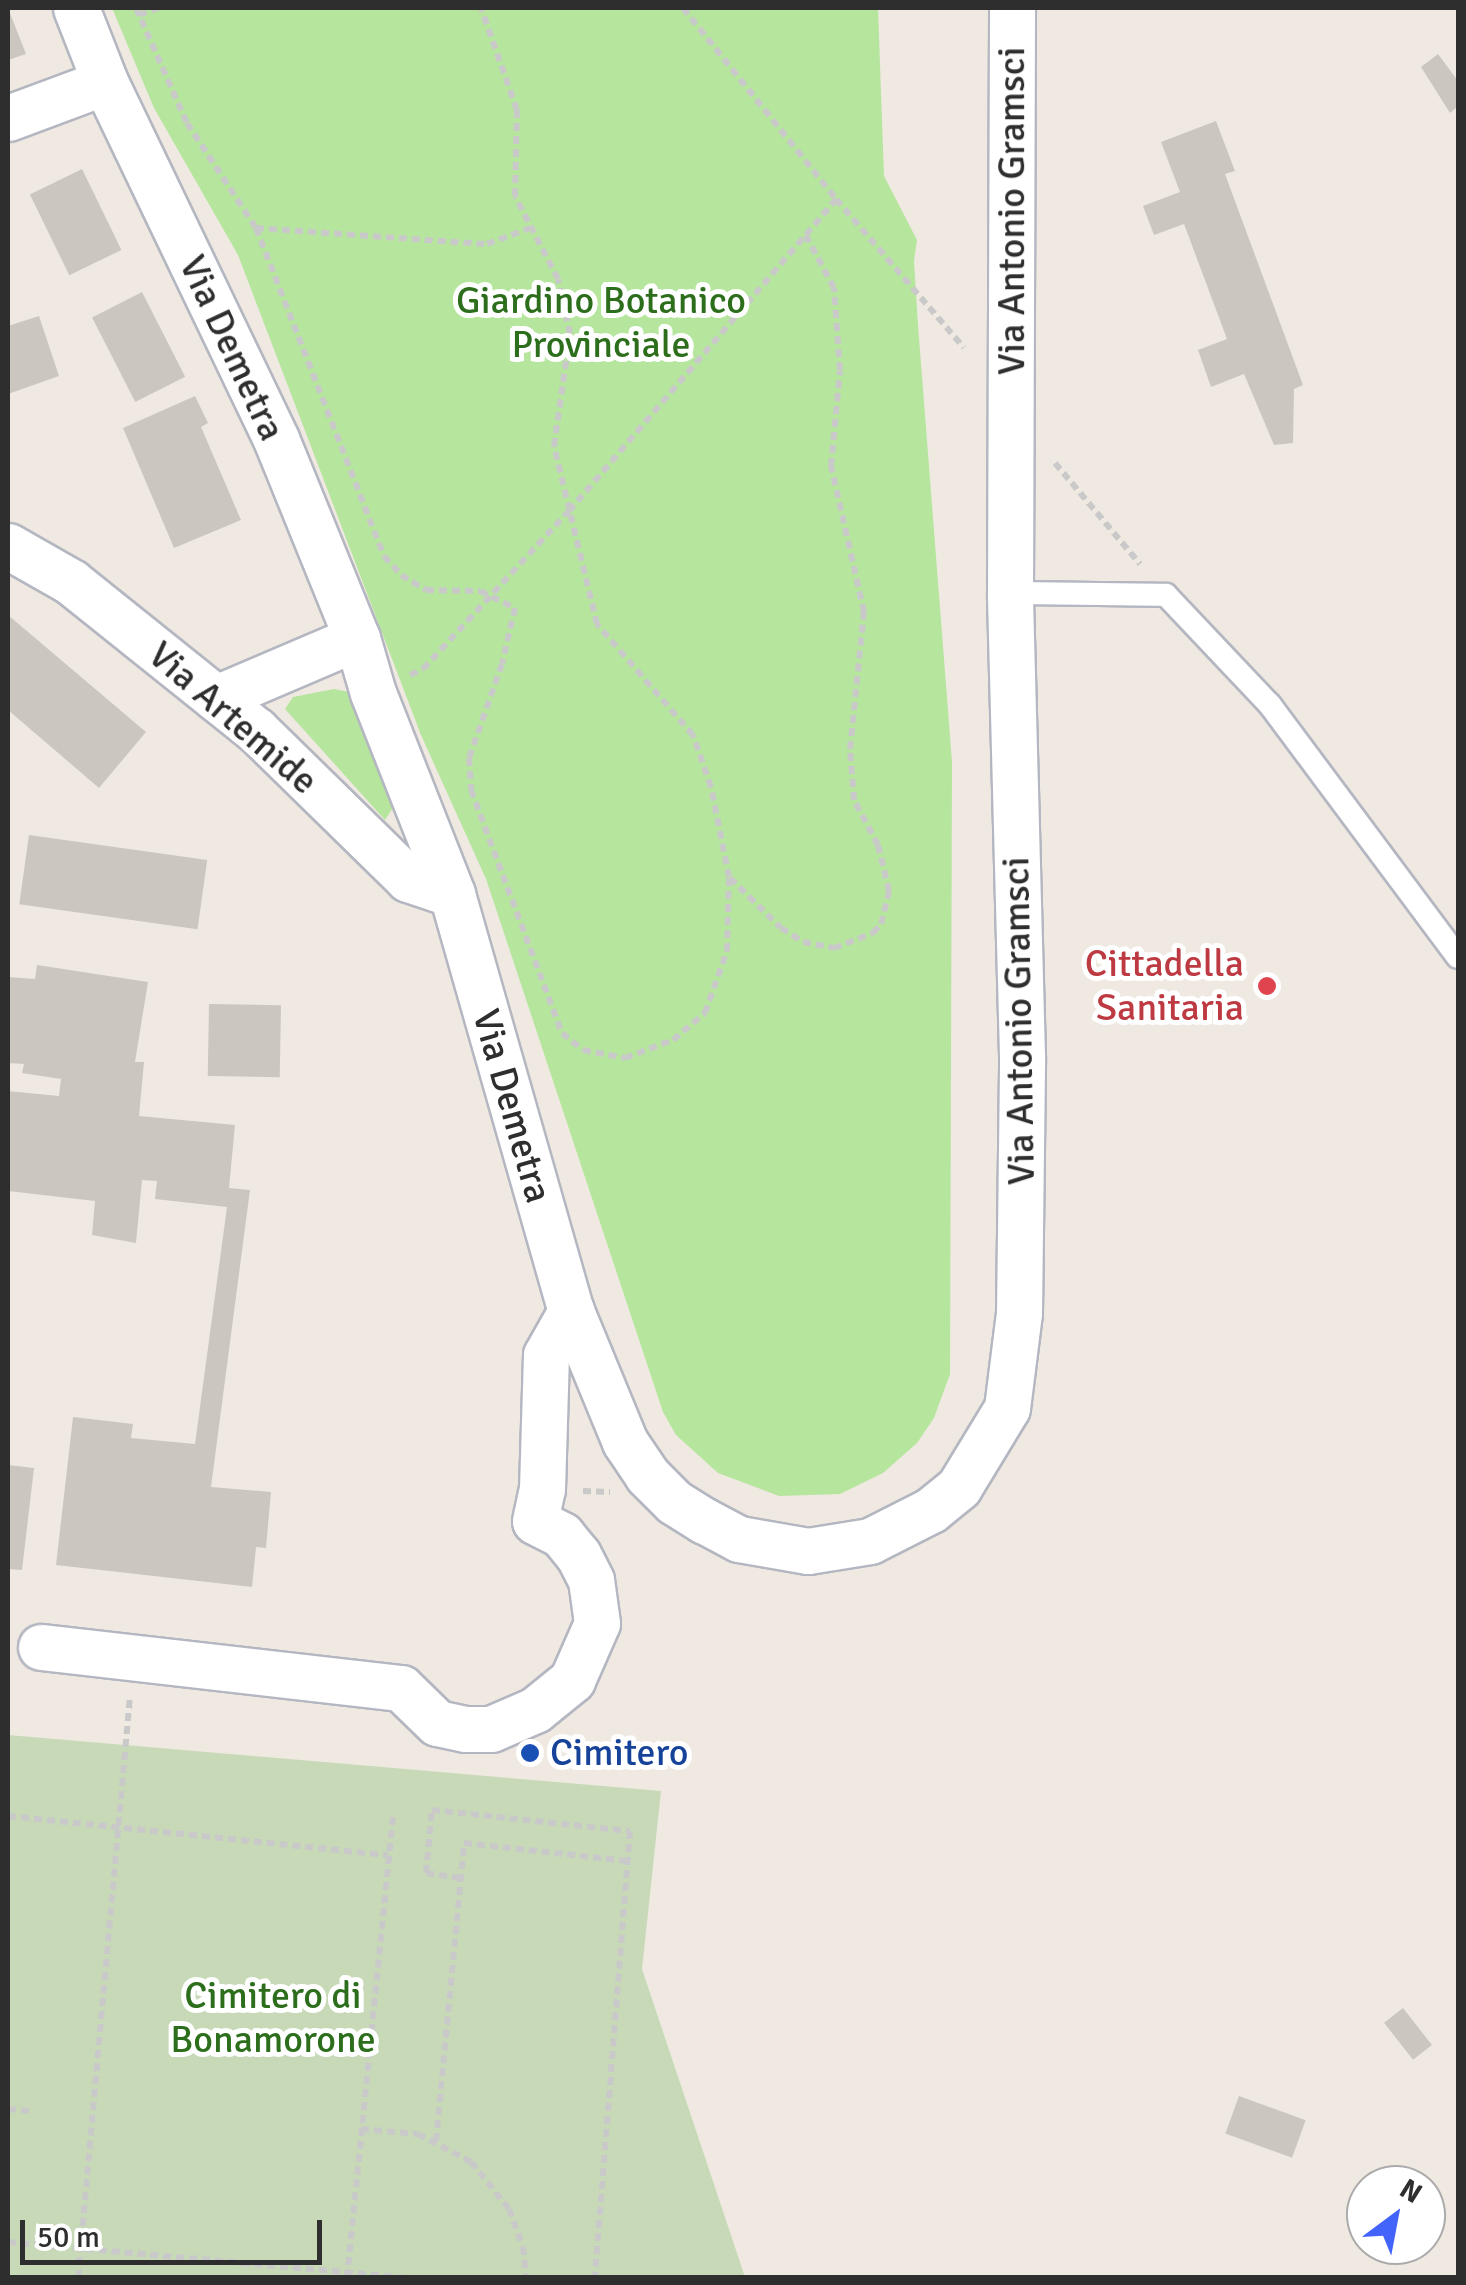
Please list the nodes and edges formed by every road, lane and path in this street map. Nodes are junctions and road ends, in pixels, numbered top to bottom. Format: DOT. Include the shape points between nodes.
graph roads {
  1 [pos="76,8"];
  2 [pos="158,8"];
  3 [pos="481,8"];
  4 [pos="684,8"];
  5 [pos="1012,8"];
  6 [pos="137,11"];
  7 [pos="105,82"];
  8 [pos="8,118"];
  9 [pos="836,198"];
  10 [pos="256,228"];
  11 [pos="530,228"];
  12 [pos="806,234"];
  13 [pos="964,348"];
  14 [pos="1055,462"];
  15 [pos="569,511"];
  16 [pos="8,546"];
  17 [pos="1010,593"];
  18 [pos="492,595"];
  19 [pos="1166,595"];
  20 [pos="357,638"];
  21 [pos="373,693"];
  22 [pos="216,698"];
  23 [pos="729,877"];
  24 [pos="452,894"];
  25 [pos="1458,957"];
  26 [pos="570,1310"];
  27 [pos="568,1491"];
  28 [pos="619,1492"];
  29 [pos="41,1647"];
  30 [pos="134,1656"];
  31 [pos="392,1814"];
  32 [pos="8,1816"];
  33 [pos="118,1826"];
  34 [pos="388,1855"];
  35 [pos="628,1861"];
  36 [pos="460,1878"];
  37 [pos="8,2109"];
  38 [pos="32,2111"];
  39 [pos="361,2129"];
  40 [pos="436,2141"];
  41 [pos="8,2242"];
  42 [pos="80,2248"];
  43 [pos="347,2275"];
  44 [pos="78,2278"];
  45 [pos="410,2278"];
  46 [pos="526,2278"];
  47 [pos="595,2278"];
  1 -- 7 [label="street, Via Demetra"];
  2 -- 6 [label="path"];
  3 -- 11 [label="path" via="516,110 515,196"];
  4 -- 9 [label="path"];
  5 -- 17 [label="street, Via Antonio Gramsci"];
  6 -- 10 [label="path" via="187,122"];
  7 -- 8 [label="street"];
  7 -- 20 [label="street, Via Demetra" via="276,439"];
  9 -- 12 [label="path"];
  9 -- 13 [label="path"];
  10 -- 11 [label="path" via="487,244"];
  10 -- 18 [label="path" via="384,556 426,590"];
  11 -- 15 [label="path" via="558,279 570,334 554,446"];
  12 -- 15 [label="path"];
  12 -- 23 [label="path" via="834,288 840,370 831,466 864,612 850,749 854,800 878,846 889,891 873,933 834,948 781,928"];
  14 -- 19 [label="path"];
  15 -- 18 [label="path"];
  15 -- 23 [label="path" via="597,624 693,735"];
  16 -- 22 [label="street, Via Artemide" via="71,582"];
  17 -- 19 [label="lane"];
  17 -- 26 [label="street, Via Antonio Gramsci" via="1022,1056 1020,1312 1007,1408 986,1449 959,1487 931,1510 870,1541 808,1551 739,1539 674,1502 647,1475 625,1442"];
  18 -- 21 [label="path" via="423,669"];
  18 -- 23 [label="path" via="515,608 469,758 471,790 562,1033 583,1050 625,1058 673,1040 705,1013 727,950"];
  19 -- 25 [label="lane" via="1270,705"];
  20 -- 21 [label="street, Via Demetra"];
  20 -- 22 [label="street"];
  21 -- 24 [label="street, Via Demetra"];
  22 -- 24 [label="street, Via Artemide" via="408,879"];
  24 -- 26 [label="street, Via Demetra"];
  26 -- 30 [label="street" via="546,1355 535,1521 562,1535 578,1555 596,1601 596,1632 572,1680 535,1710 492,1730 438,1724 401,1688"];
  27 -- 28 [label="path"];
  29 -- 30 [label="street"];
  30 -- 33 [label="path"];
  31 -- 34 [label="path"];
  32 -- 33 [label="path"];
  33 -- 34 [label="path"];
  33 -- 42 [label="path"];
  34 -- 39 [label="path"];
  35 -- 36 [label="path" via="464,1843"];
  35 -- 36 [label="path" via="630,1831 432,1810 426,1873"];
  35 -- 47 [label="path"];
  36 -- 40 [label="path"];
  37 -- 38 [label="path"];
  39 -- 40 [label="path" via="399,2130"];
  39 -- 43 [label="path"];
  40 -- 46 [label="path" via="471,2162 498,2192 517,2228"];
  41 -- 42 [label="path"];
  42 -- 43 [label="path"];
  42 -- 44 [label="path"];
  43 -- 45 [label="path"];
}
